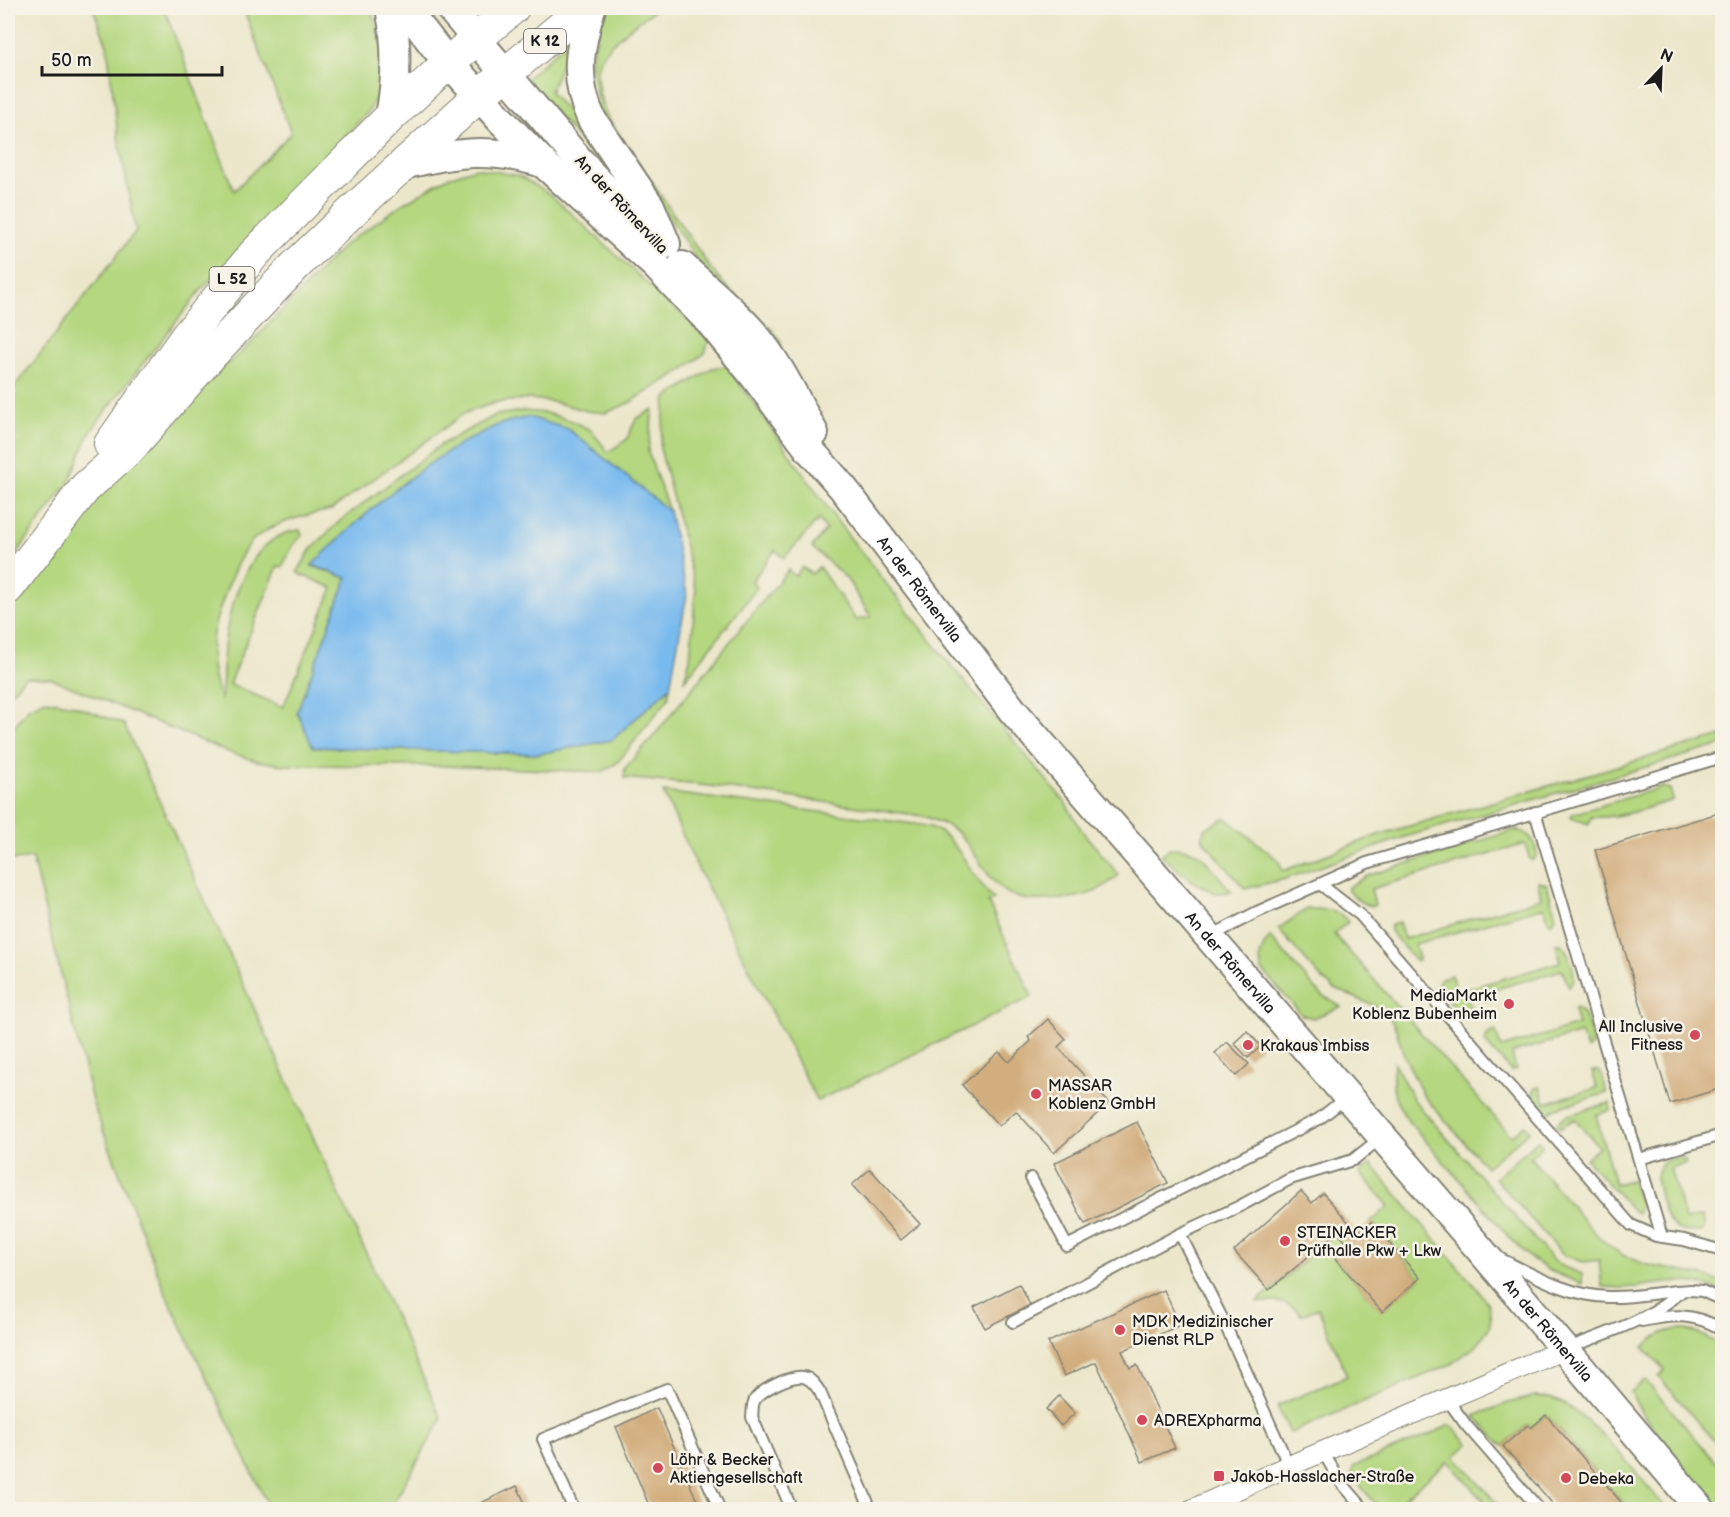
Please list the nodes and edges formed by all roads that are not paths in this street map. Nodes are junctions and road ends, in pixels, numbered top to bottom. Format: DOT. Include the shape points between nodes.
graph roads {
  1 [pos="390,8"];
  2 [pos="405,8"];
  3 [pos="450,8"];
  4 [pos="513,8"];
  5 [pos="584,8"];
  6 [pos="591,8"];
  7 [pos="477,39"];
  8 [pos="449,62"];
  9 [pos="506,74"];
  10 [pos="479,96"];
  11 [pos="390,117"];
  12 [pos="543,162"];
  13 [pos="403,165"];
  14 [pos="670,255"];
  15 [pos="86,487"];
  16 [pos="843,488"];
  17 [pos="8,588"];
  18 [pos="1722,757"];
  19 [pos="1535,812"];
  20 [pos="1320,884"];
  21 [pos="1208,938"];
  22 [pos="1347,1097"];
  23 [pos="1722,1135"];
  24 [pos="1382,1137"];
  25 [pos="1639,1159"];
  26 [pos="1031,1178"];
  27 [pos="1180,1234"];
  28 [pos="1662,1237"];
  29 [pos="1478,1247"];
  30 [pos="1722,1251"];
  31 [pos="1682,1290"];
  32 [pos="1722,1300"];
  33 [pos="1012,1322"];
  34 [pos="1631,1323"];
  35 [pos="1722,1329"];
  36 [pos="1565,1349"];
  37 [pos="1447,1399"];
  38 [pos="1323,1452"];
  39 [pos="1289,1466"];
  40 [pos="574,1509"];
  41 [pos="720,1509"];
  42 [pos="792,1509"];
  43 [pos="871,1509"];
  44 [pos="1191,1509"];
  45 [pos="1365,1509"];
  46 [pos="1540,1509"];
  47 [pos="1701,1509"];
  1 -- 11 [label="street" via="397,54"];
  2 -- 8 [label="street, An der Römervilla"];
  3 -- 7 [label="street, An der Römervilla"];
  4 -- 7 [label="main road, L 52"];
  5 -- 9 [label="main road, K 12"];
  6 -- 14 [label="street" via="579,60 586,106 650,206"];
  7 -- 8 [label="main road, L 52"];
  7 -- 9 [label="street, An der Römervilla"];
  8 -- 10 [label="street, An der Römervilla"];
  8 -- 11 [label="main road, L 52"];
  9 -- 10 [label="main road, K 12"];
  9 -- 14 [label="street, An der Römervilla" via="606,191"];
  10 -- 12 [label="street, An der Römervilla"];
  10 -- 13 [label="main road, L 52"];
  11 -- 15 [label="main road, L 52" via="224,289 111,442"];
  12 -- 13 [label="street" via="471,152"];
  12 -- 16 [label="street, An der Römervilla" via="696,306"];
  13 -- 15 [label="main road, L 52" via="296,265 130,448"];
  14 -- 16 [label="street, An der Römervilla" via="762,345 786,381"];
  15 -- 17 [label="main road, L 52"];
  16 -- 21 [label="street, An der Römervilla" via="1012,711"];
  18 -- 19 [label="lane"];
  19 -- 20 [label="lane" via="1367,862"];
  19 -- 25 [label="lane"];
  20 -- 21 [label="lane"];
  20 -- 28 [label="lane" via="1360,915 1631,1225"];
  21 -- 22 [label="street, An der Römervilla"];
  22 -- 24 [label="street, An der Römervilla"];
  22 -- 26 [label="lane" via="1318,1119 1067,1246"];
  23 -- 25 [label="lane"];
  24 -- 27 [label="lane" via="1353,1160 1290,1179"];
  24 -- 29 [label="street, An der Römervilla"];
  25 -- 28 [label="lane"];
  27 -- 33 [label="lane"];
  27 -- 39 [label="lane"];
  28 -- 30 [label="lane"];
  29 -- 31 [label="lane" via="1556,1285 1586,1294 1609,1297"];
  29 -- 36 [label="street, An der Römervilla"];
  31 -- 32 [label="lane" via="1702,1291"];
  31 -- 34 [label="lane"];
  34 -- 35 [label="lane" via="1686,1316"];
  34 -- 36 [label="lane"];
  36 -- 37 [label="street"];
  36 -- 47 [label="street, An der Römervilla"];
  37 -- 38 [label="street"];
  37 -- 46 [label="lane"];
  38 -- 39 [label="street"];
  38 -- 45 [label="lane" via="1340,1481"];
  39 -- 44 [label="street"];
  40 -- 41 [label="lane" via="543,1439 667,1389"];
  42 -- 43 [label="lane" via="752,1417 760,1392 803,1377 820,1392"];
}
